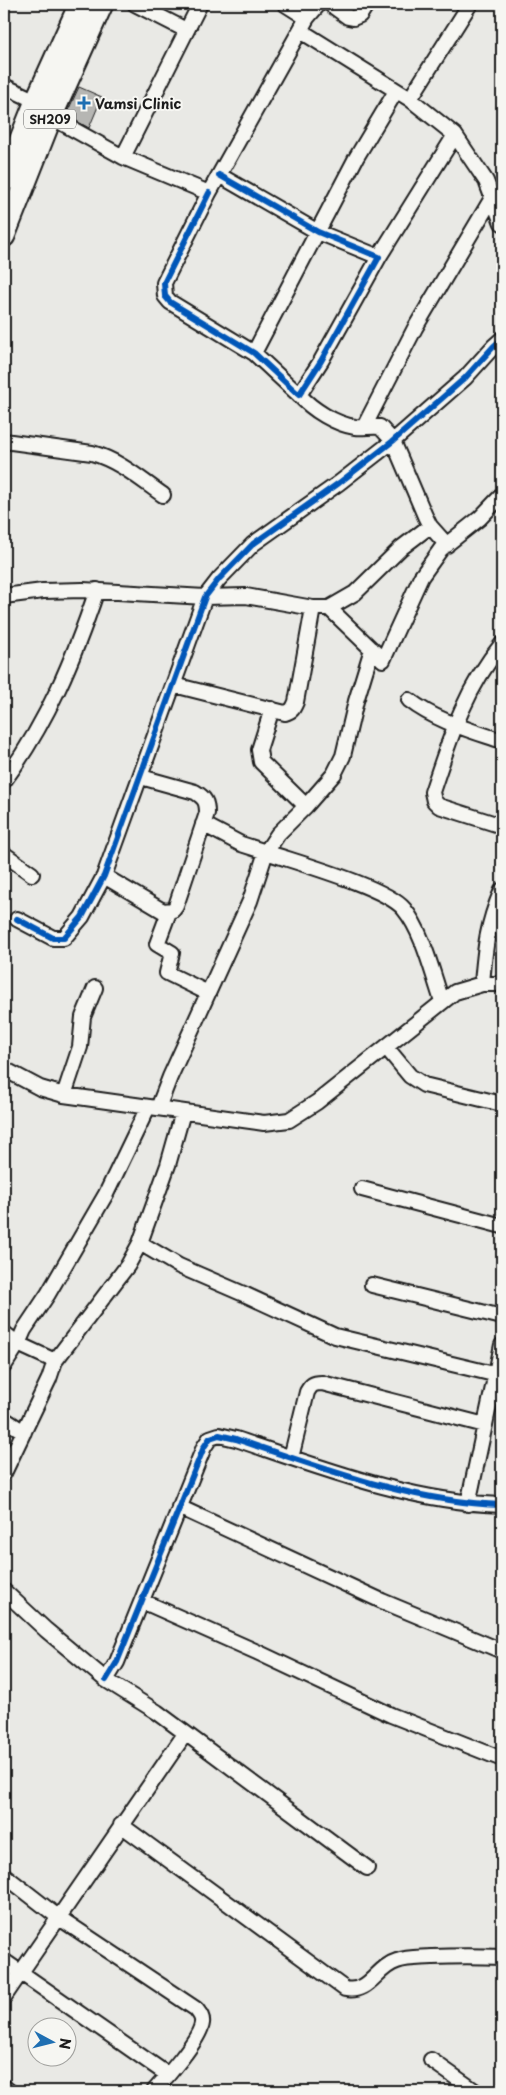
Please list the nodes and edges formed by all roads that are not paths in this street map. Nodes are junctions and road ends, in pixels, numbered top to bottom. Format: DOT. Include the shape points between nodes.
graph roads {
  1 [pos="80,4"];
  2 [pos="102,4"];
  3 [pos="135,4"];
  4 [pos="200,4"];
  5 [pos="284,4"];
  6 [pos="319,4"];
  7 [pos="330,4"];
  8 [pos="366,4"];
  9 [pos="470,4"];
  10 [pos="307,18"];
  11 [pos="186,30"];
  12 [pos="301,31"];
  13 [pos="4,86"];
  14 [pos="396,91"];
  15 [pos="410,99"];
  16 [pos="36,101"];
  17 [pos="51,117"];
  18 [pos="455,135"];
  19 [pos="123,157"];
  20 [pos="219,174"];
  21 [pos="4,181"];
  22 [pos="209,192"];
  23 [pos="492,198"];
  24 [pos="502,223"];
  25 [pos="318,232"];
  26 [pos="4,236"];
  27 [pos="379,257"];
  28 [pos="502,339"];
  29 [pos="254,353"];
  30 [pos="299,395"];
  31 [pos="364,427"];
  32 [pos="387,434"];
  33 [pos="4,441"];
  34 [pos="163,495"];
  35 [pos="502,495"];
  36 [pos="430,526"];
  37 [pos="447,545"];
  38 [pos="97,590"];
  39 [pos="4,596"];
  40 [pos="205,597"];
  41 [pos="313,608"];
  42 [pos="329,608"];
  43 [pos="502,644"];
  44 [pos="372,649"];
  45 [pos="174,685"];
  46 [pos="409,700"];
  47 [pos="272,709"];
  48 [pos="454,726"];
  49 [pos="502,741"];
  50 [pos="141,777"];
  51 [pos="4,781"];
  52 [pos="306,806"];
  53 [pos="203,824"];
  54 [pos="502,826"];
  55 [pos="266,852"];
  56 [pos="4,854"];
  57 [pos="32,874"];
  58 [pos="104,876"];
  59 [pos="502,890"];
  60 [pos="169,912"];
  61 [pos="17,919"];
  62 [pos="482,984"];
  63 [pos="502,984"];
  64 [pos="95,988"];
  65 [pos="208,993"];
  66 [pos="442,1001"];
  67 [pos="386,1047"];
  68 [pos="4,1069"];
  69 [pos="64,1095"];
  70 [pos="502,1104"];
  71 [pos="153,1108"];
  72 [pos="183,1112"];
  73 [pos="362,1189"];
  74 [pos="502,1226"];
  75 [pos="140,1243"];
  76 [pos="372,1285"];
  77 [pos="502,1317"];
  78 [pos="4,1333"];
  79 [pos="18,1344"];
  80 [pos="502,1345"];
  81 [pos="55,1360"];
  82 [pos="4,1366"];
  83 [pos="499,1375"];
  84 [pos="4,1419"];
  85 [pos="485,1425"];
  86 [pos="24,1432"];
  87 [pos="291,1458"];
  88 [pos="4,1473"];
  89 [pos="468,1504"];
  90 [pos="502,1505"];
  91 [pos="179,1507"];
  92 [pos="4,1591"];
  93 [pos="142,1601"];
  94 [pos="502,1651"];
  95 [pos="106,1680"];
  96 [pos="185,1734"];
  97 [pos="502,1759"];
  98 [pos="121,1826"];
  99 [pos="366,1868"];
  100 [pos="4,1875"];
  101 [pos="58,1917"];
  102 [pos="502,1957"];
  103 [pos="4,1961"];
  104 [pos="20,1973"];
  105 [pos="4,1997"];
  106 [pos="431,2060"];
  107 [pos="168,2075"];
  108 [pos="4,2087"];
  109 [pos="9,2091"];
  110 [pos="154,2091"];
  111 [pos="475,2091"];
  1 -- 16 [label="main road, SH209"];
  2 -- 17 [label="main road, SH209"];
  3 -- 11 [label="street"];
  4 -- 11 [label="street"];
  5 -- 10 [label="street"];
  6 -- 10 [label="street"];
  7 -- 8 [label="street" via="348,17 357,18"];
  9 -- 15 [label="street"];
  10 -- 12 [label="street"];
  11 -- 19 [label="street"];
  12 -- 14 [label="street"];
  12 -- 20 [label="street"];
  13 -- 16 [label="street"];
  14 -- 15 [label="street"];
  14 -- 25 [label="street" via="356,158"];
  15 -- 18 [label="street"];
  16 -- 21 [label="main road, SH209"];
  17 -- 19 [label="street"];
  17 -- 26 [label="main road, SH209"];
  18 -- 23 [label="street" via="486,181"];
  18 -- 27 [label="street"];
  19 -- 22 [label="street"];
  20 -- 22 [label="street"];
  20 -- 25 [label="street"];
  22 -- 29 [label="street" via="164,283 165,296"];
  23 -- 24 [label="street"];
  23 -- 31 [label="street" via="415,328"];
  25 -- 27 [label="street"];
  25 -- 29 [label="street"];
  27 -- 30 [label="street"];
  28 -- 32 [label="street" via="465,378"];
  29 -- 30 [label="street"];
  30 -- 31 [label="street" via="311,408 330,418 354,427"];
  31 -- 32 [label="street"];
  32 -- 36 [label="street"];
  32 -- 40 [label="street" via="340,483 253,544"];
  33 -- 34 [label="street" via="105,457"];
  35 -- 37 [label="street"];
  36 -- 37 [label="street"];
  36 -- 42 [label="street" via="401,548 355,593"];
  37 -- 44 [label="street" via="421,577 383,660"];
  38 -- 39 [label="street"];
  38 -- 40 [label="street"];
  38 -- 51 [label="street" via="69,668 34,736"];
  40 -- 41 [label="street" via="246,596"];
  40 -- 45 [label="street"];
  41 -- 42 [label="street"];
  41 -- 47 [label="street" via="293,710 285,713"];
  42 -- 44 [label="street"];
  43 -- 48 [label="street" via="468,694"];
  44 -- 52 [label="street" via="343,756 334,774"];
  45 -- 47 [label="street"];
  45 -- 50 [label="street"];
  46 -- 48 [label="street"];
  47 -- 52 [label="street" via="259,750 261,762"];
  48 -- 49 [label="street"];
  48 -- 54 [label="street" via="432,792 434,801 438,806"];
  50 -- 53 [label="street" via="203,797 207,804"];
  50 -- 58 [label="street"];
  52 -- 55 [label="street" via="278,834"];
  53 -- 55 [label="street" via="241,844"];
  53 -- 60 [label="street" via="176,906"];
  55 -- 65 [label="street" via="250,901"];
  55 -- 66 [label="street" via="390,897 403,908 417,932"];
  56 -- 57 [label="street"];
  58 -- 60 [label="street"];
  58 -- 61 [label="street" via="82,918 64,938 53,938"];
  59 -- 62 [label="street" via="486,939"];
  60 -- 65 [label="street" via="157,944 172,953 167,973"];
  62 -- 63 [label="street"];
  62 -- 66 [label="street" via="455,992"];
  64 -- 69 [label="street" via="83,1017 80,1047"];
  65 -- 71 [label="street"];
  66 -- 67 [label="street"];
  67 -- 70 [label="street" via="410,1076 424,1085"];
  67 -- 72 [label="street" via="289,1120 264,1123"];
  68 -- 69 [label="street" via="40,1088"];
  69 -- 71 [label="street"];
  71 -- 72 [label="street"];
  71 -- 79 [label="street"];
  72 -- 75 [label="street"];
  73 -- 74 [label="street"];
  75 -- 81 [label="street" via="128,1265"];
  75 -- 83 [label="street" via="179,1266 335,1336"];
  76 -- 77 [label="street"];
  78 -- 79 [label="street"];
  79 -- 81 [label="street"];
  79 -- 82 [label="street"];
  80 -- 83 [label="street"];
  81 -- 86 [label="street"];
  83 -- 85 [label="street"];
  84 -- 86 [label="street"];
  85 -- 87 [label="street" via="314,1383 307,1392"];
  85 -- 89 [label="street"];
  86 -- 88 [label="street"];
  87 -- 89 [label="street" via="398,1490"];
  87 -- 91 [label="street" via="236,1439 218,1435 210,1438"];
  89 -- 90 [label="street"];
  91 -- 93 [label="street"];
  91 -- 94 [label="street" via="382,1601"];
  92 -- 95 [label="street"];
  93 -- 95 [label="street" via="117,1662"];
  93 -- 97 [label="street" via="391,1715"];
  95 -- 96 [label="street"];
  96 -- 98 [label="street"];
  96 -- 99 [label="street"];
  98 -- 101 [label="street"];
  98 -- 102 [label="street" via="345,1988 360,1988 389,1964 408,1958"];
  100 -- 101 [label="street"];
  101 -- 104 [label="street"];
  101 -- 107 [label="street" via="201,2015 201,2030"];
  103 -- 104 [label="street"];
  104 -- 105 [label="street"];
  104 -- 107 [label="street"];
  106 -- 111 [label="street"];
  107 -- 110 [label="street"];
  108 -- 109 [label="street"];
}
